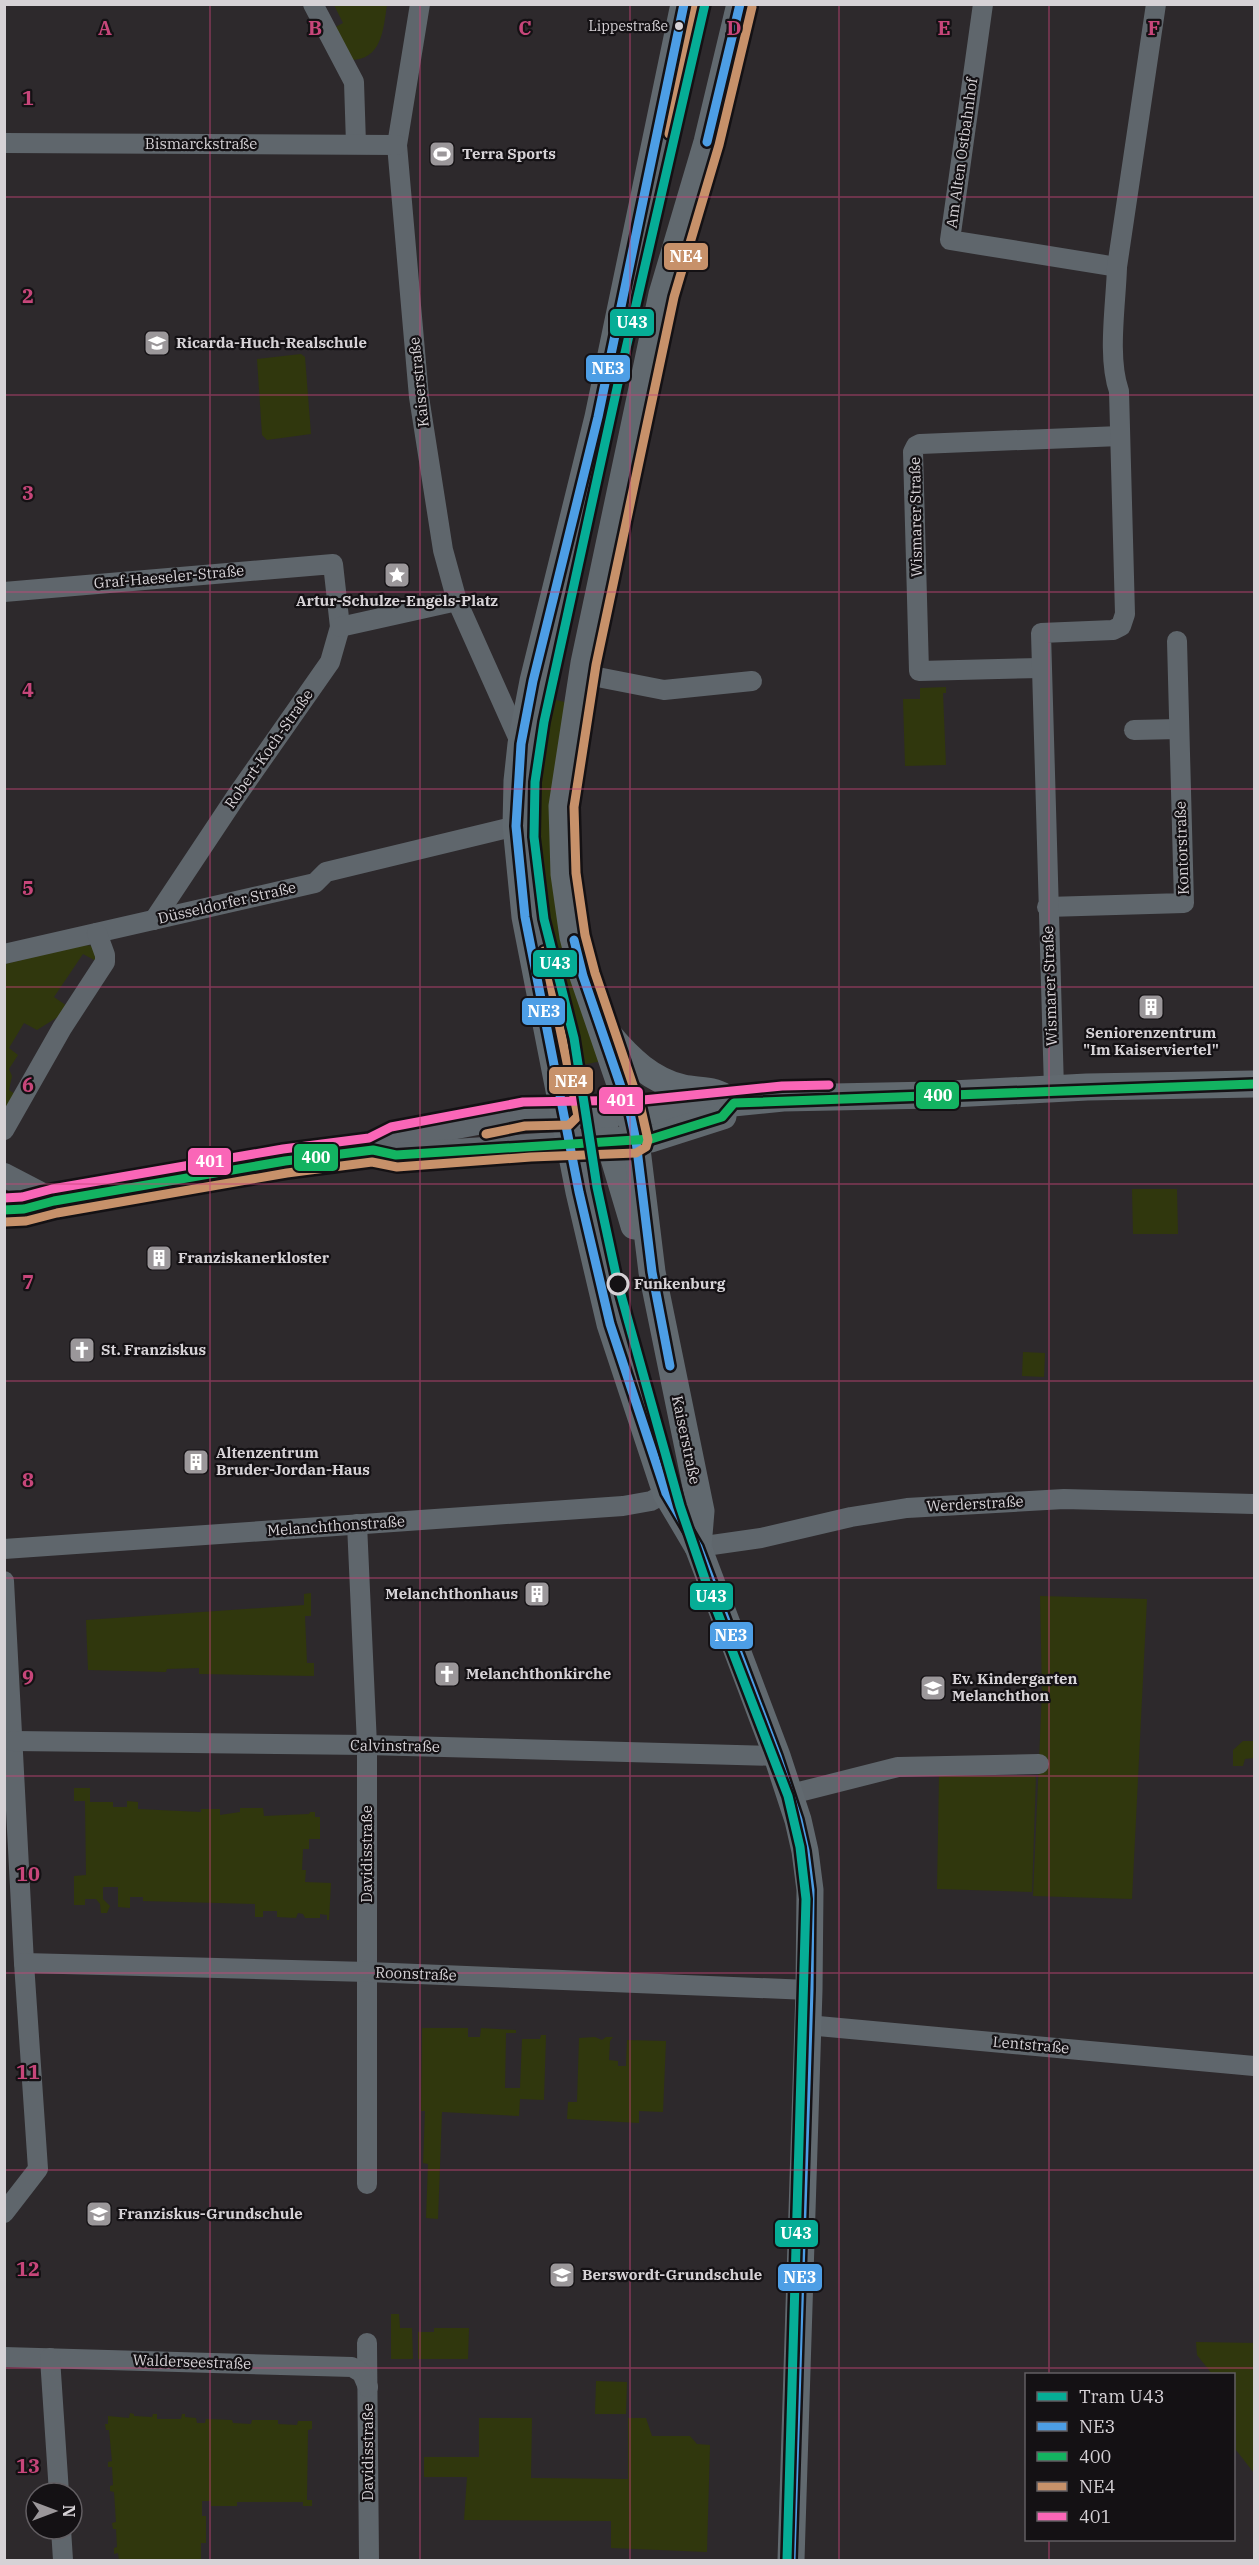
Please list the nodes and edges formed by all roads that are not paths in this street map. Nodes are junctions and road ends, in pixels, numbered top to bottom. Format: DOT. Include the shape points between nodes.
graph roads {
  1 [pos="312,4"];
  2 [pos="420,4"];
  3 [pos="684,4"];
  4 [pos="740,4"];
  5 [pos="983,4"];
  6 [pos="1156,4"];
  7 [pos="4,144"];
  8 [pos="356,144"];
  9 [pos="397,145"];
  10 [pos="1117,267"];
  11 [pos="1120,436"];
  12 [pos="333,564"];
  13 [pos="4,592"];
  14 [pos="457,601"];
  15 [pos="340,627"];
  16 [pos="1177,640"];
  17 [pos="1041,668"];
  18 [pos="582,674"];
  19 [pos="752,681"];
  20 [pos="1179,729"];
  21 [pos="1134,730"];
  22 [pos="521,744"];
  23 [pos="516,826"];
  24 [pos="1047,907"];
  25 [pos="154,920"];
  26 [pos="97,933"];
  27 [pos="4,954"];
  28 [pos="597,1020"];
  29 [pos="1254,1084"];
  30 [pos="1053,1089"];
  31 [pos="734,1103"];
  32 [pos="566,1113"];
  33 [pos="630,1113"];
  34 [pos="601,1114"];
  35 [pos="4,1130"];
  36 [pos="636,1141"];
  37 [pos="609,1142"];
  38 [pos="571,1143"];
  39 [pos="373,1150"];
  40 [pos="4,1175"];
  41 [pos="54,1201"];
  42 [pos="4,1210"];
  43 [pos="652,1272"];
  44 [pos="666,1493"];
  45 [pos="1254,1504"];
  46 [pos="357,1524"];
  47 [pos="698,1547"];
  48 [pos="4,1549"];
  49 [pos="4,1581"];
  50 [pos="12,1742"];
  51 [pos="367,1745"];
  52 [pos="777,1756"];
  53 [pos="1039,1764"];
  54 [pos="791,1794"];
  55 [pos="24,1963"];
  56 [pos="368,1972"];
  57 [pos="808,1990"];
  58 [pos="807,2025"];
  59 [pos="1254,2066"];
  60 [pos="367,2184"];
  61 [pos="4,2214"];
  62 [pos="367,2343"];
  63 [pos="4,2357"];
  64 [pos="50,2358"];
  65 [pos="368,2387"];
  66 [pos="58,2481"];
  67 [pos="62,2541"];
  68 [pos="63,2560"];
  69 [pos="369,2560"];
  70 [pos="791,2560"];
  1 -- 8 [label="street" via="354,82"];
  2 -- 9 [label="street, Kaiserstraße"];
  3 -- 22 [label="main road, Kaiserstraße" via="598,417"];
  4 -- 18 [label="main road, Kaiserstraße" via="707,141 662,294"];
  5 -- 10 [label="street, Am Alten Ostbahnhof" via="950,240"];
  6 -- 10 [label="street"];
  7 -- 8 [label="street, Bismarckstraße"];
  8 -- 9 [label="street, Bismarckstraße"];
  9 -- 14 [label="street, Kaiserstraße" via="419,397 443,550"];
  10 -- 11 [label="street, Wismarer Straße" via="1113,321"];
  11 -- 17 [label="street, Wismarer Straße" via="1125,614 1121,626 1113,630 1041,633"];
  11 -- 17 [label="street, Wismarer Straße" via="920,444 913,452 919,671"];
  12 -- 13 [label="street, Graf-Haeseler-Straße"];
  12 -- 15 [label="street, Robert-Koch-Straße"];
  14 -- 15 [label="street"];
  14 -- 22 [label="street, Kaiserstraße"];
  15 -- 25 [label="street, Robert-Koch-Straße" via="330,662"];
  16 -- 20 [label="street, Kontorstraße"];
  17 -- 24 [label="street, Wismarer Straße"];
  18 -- 19 [label="street" via="664,690"];
  18 -- 28 [label="main road, Kaiserstraße" via="562,806 564,874 573,937"];
  20 -- 21 [label="street"];
  20 -- 24 [label="street, Kontorstraße" via="1184,903"];
  22 -- 23 [label="main road, Kaiserstraße"];
  23 -- 25 [label="street, Düsseldorfer Straße" via="326,872 315,883"];
  23 -- 32 [label="main road, Kaiserstraße" via="525,917"];
  24 -- 30 [label="street, Wismarer Straße"];
  25 -- 26 [label="street, Düsseldorfer Straße"];
  26 -- 27 [label="street, Düsseldorfer Straße"];
  26 -- 35 [label="street" via="105,962"];
  28 -- 31 [label="main road" via="635,1064 661,1080 683,1088 716,1092"];
  28 -- 33 [label="main road, Kaiserstraße"];
  29 -- 30 [label="main road"];
  30 -- 31 [label="main road"];
  31 -- 33 [label="main road"];
  31 -- 36 [label="main road" via="722,1117 662,1137"];
  32 -- 34 [label="main road"];
  32 -- 38 [label="main road, Kaiserstraße"];
  32 -- 39 [label="street" via="524,1114 393,1139"];
  33 -- 34 [label="main road"];
  33 -- 36 [label="main road, Kaiserstraße"];
  34 -- 37 [label="main road"];
  36 -- 37 [label="main road"];
  36 -- 43 [label="main road, Kaiserstraße"];
  37 -- 38 [label="main road"];
  37 -- 43 [label="main road"];
  38 -- 39 [label="street" via="396,1155"];
  38 -- 44 [label="main road, Kaiserstraße" via="610,1324"];
  39 -- 41 [label="street" via="285,1161"];
  40 -- 41 [label="street"];
  41 -- 42 [label="street"];
  43 -- 47 [label="main road, Kaiserstraße" via="701,1511"];
  44 -- 46 [label="street, Melanchthonstraße" via="651,1501 623,1506"];
  44 -- 47 [label="main road, Kaiserstraße"];
  45 -- 47 [label="street, Werderstraße" via="1064,1499 907,1508"];
  46 -- 48 [label="street, Melanchthonstraße"];
  46 -- 51 [label="street, Davidisstraße"];
  47 -- 52 [label="main road, Kaiserstraße"];
  49 -- 50 [label="street"];
  50 -- 51 [label="street, Calvinstraße"];
  50 -- 55 [label="street"];
  51 -- 52 [label="street, Calvinstraße"];
  51 -- 56 [label="street, Davidisstraße"];
  52 -- 54 [label="main road, Kaiserstraße"];
  53 -- 54 [label="street" via="898,1767"];
  54 -- 57 [label="main road, Kaiserstraße" via="806,1851 810,1890"];
  55 -- 56 [label="street, Roonstraße"];
  55 -- 61 [label="street" via="39,2169"];
  56 -- 57 [label="street, Roonstraße"];
  56 -- 60 [label="street, Davidisstraße"];
  57 -- 58 [label="main road, Kaiserstraße"];
  58 -- 59 [label="street, Lentstraße"];
  58 -- 70 [label="main road, Kaiserstraße"];
  62 -- 65 [label="street, Davidisstraße"];
  63 -- 64 [label="street, Walderseestraße"];
  64 -- 65 [label="street, Walderseestraße" via="352,2367 362,2373"];
  64 -- 66 [label="street"];
  65 -- 69 [label="street, Davidisstraße"];
  67 -- 68 [label="street"];
}
